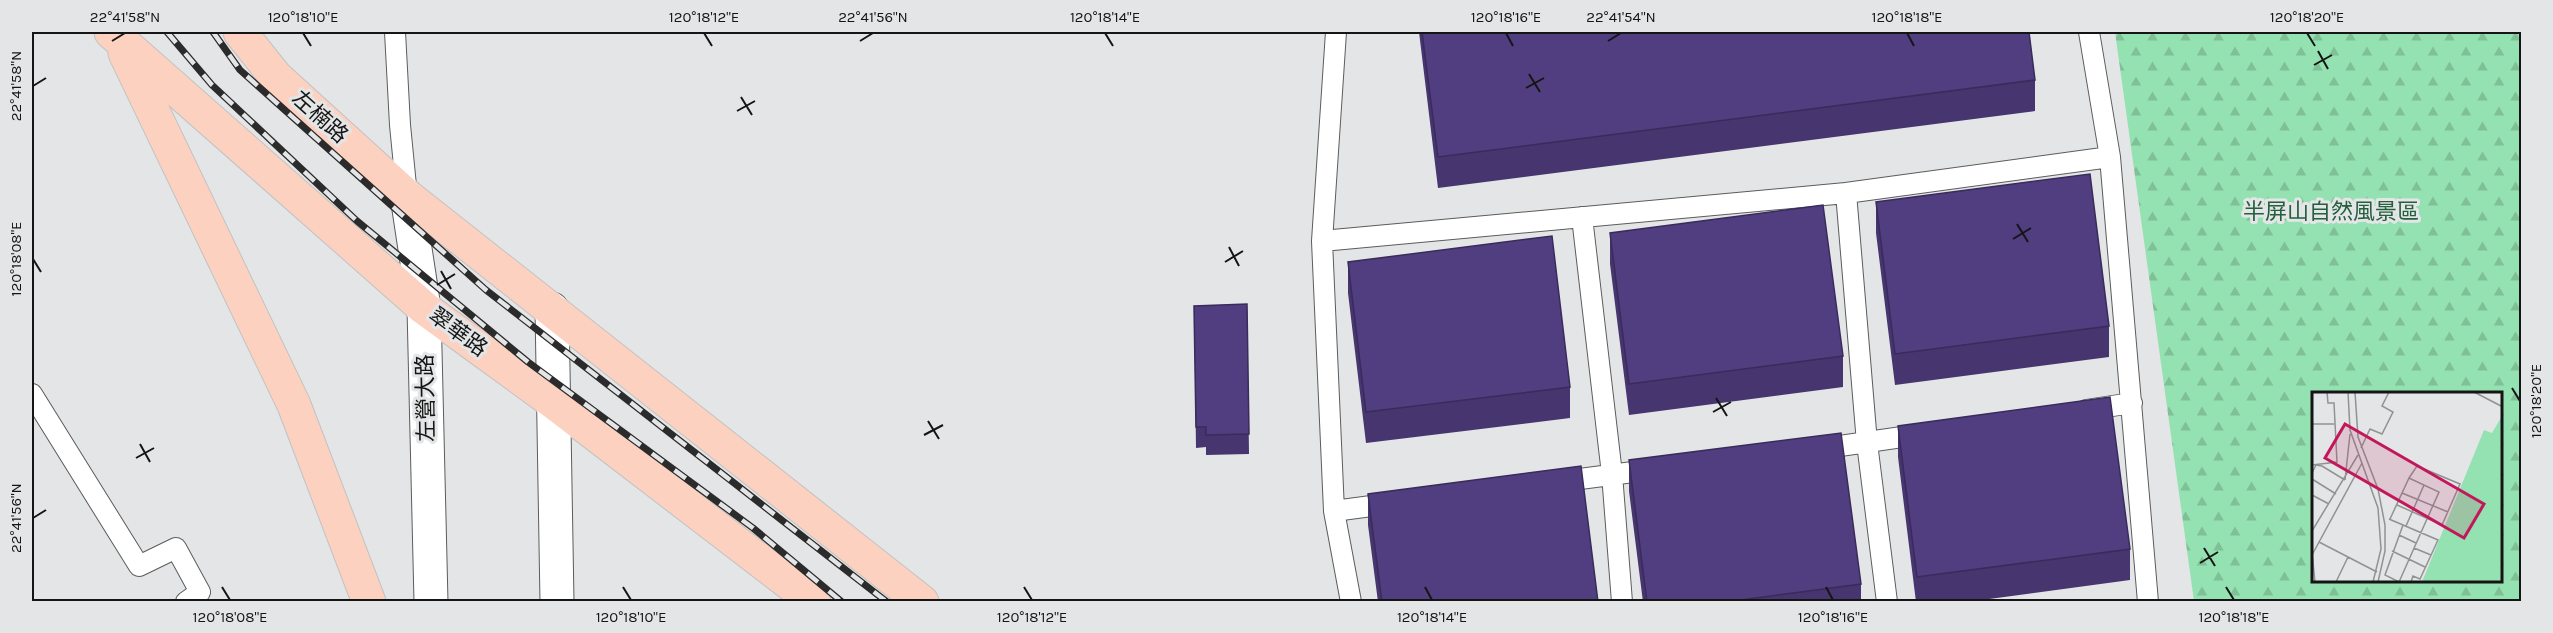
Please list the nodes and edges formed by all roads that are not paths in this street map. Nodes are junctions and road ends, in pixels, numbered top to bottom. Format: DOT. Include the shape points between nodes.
graph roads {
  1 [pos="240,32"];
  2 [pos="395,32"];
  3 [pos="1336,32"];
  4 [pos="2089,32"];
  5 [pos="116,36"];
  6 [pos="2110,157"];
  7 [pos="1846,193"];
  8 [pos="407,196"];
  9 [pos="1582,217"];
  10 [pos="1322,241"];
  11 [pos="424,308"];
  12 [pos="552,309"];
  13 [pos="32,394"];
  14 [pos="553,402"];
  15 [pos="2132,403"];
  16 [pos="2063,413"];
  17 [pos="1947,431"];
  18 [pos="1867,443"];
  19 [pos="1797,451"];
  20 [pos="1670,467"];
  21 [pos="1612,474"];
  22 [pos="1543,483"];
  23 [pos="1415,500"];
  24 [pos="1334,511"];
  25 [pos="186,602"];
  26 [pos="369,602"];
  27 [pos="431,602"];
  28 [pos="557,602"];
  29 [pos="814,602"];
  30 [pos="922,602"];
  31 [pos="1352,602"];
  32 [pos="1622,602"];
  33 [pos="1887,602"];
  34 [pos="2148,602"];
  1 -- 8 [label="main road, 左楠路" via="276,77"];
  2 -- 8 [label="lane"];
  3 -- 10 [label="lane"];
  4 -- 6 [label="lane"];
  5 -- 11 [label="main road, 翠華路"];
  5 -- 26 [label="main road" via="294,405"];
  6 -- 7 [label="lane"];
  6 -- 15 [label="lane"];
  7 -- 9 [label="lane"];
  7 -- 18 [label="lane"];
  8 -- 11 [label="street, 左營大路"];
  8 -- 12 [label="main road"];
  9 -- 10 [label="lane"];
  9 -- 21 [label="lane"];
  10 -- 24 [label="lane"];
  11 -- 14 [label="main road, 翠華路"];
  11 -- 27 [label="street, 左營大路"];
  12 -- 14 [label="street"];
  12 -- 30 [label="main road"];
  13 -- 25 [label="lane" via="140,566 176,548 200,592"];
  14 -- 28 [label="street"];
  14 -- 29 [label="main road, 翠華路"];
  15 -- 16 [label="lane"];
  15 -- 34 [label="lane"];
  17 -- 18 [label="lane"];
  18 -- 19 [label="lane"];
  18 -- 33 [label="lane"];
  20 -- 21 [label="lane"];
  21 -- 22 [label="lane"];
  21 -- 32 [label="lane"];
  23 -- 24 [label="lane"];
  24 -- 31 [label="lane"];
}
